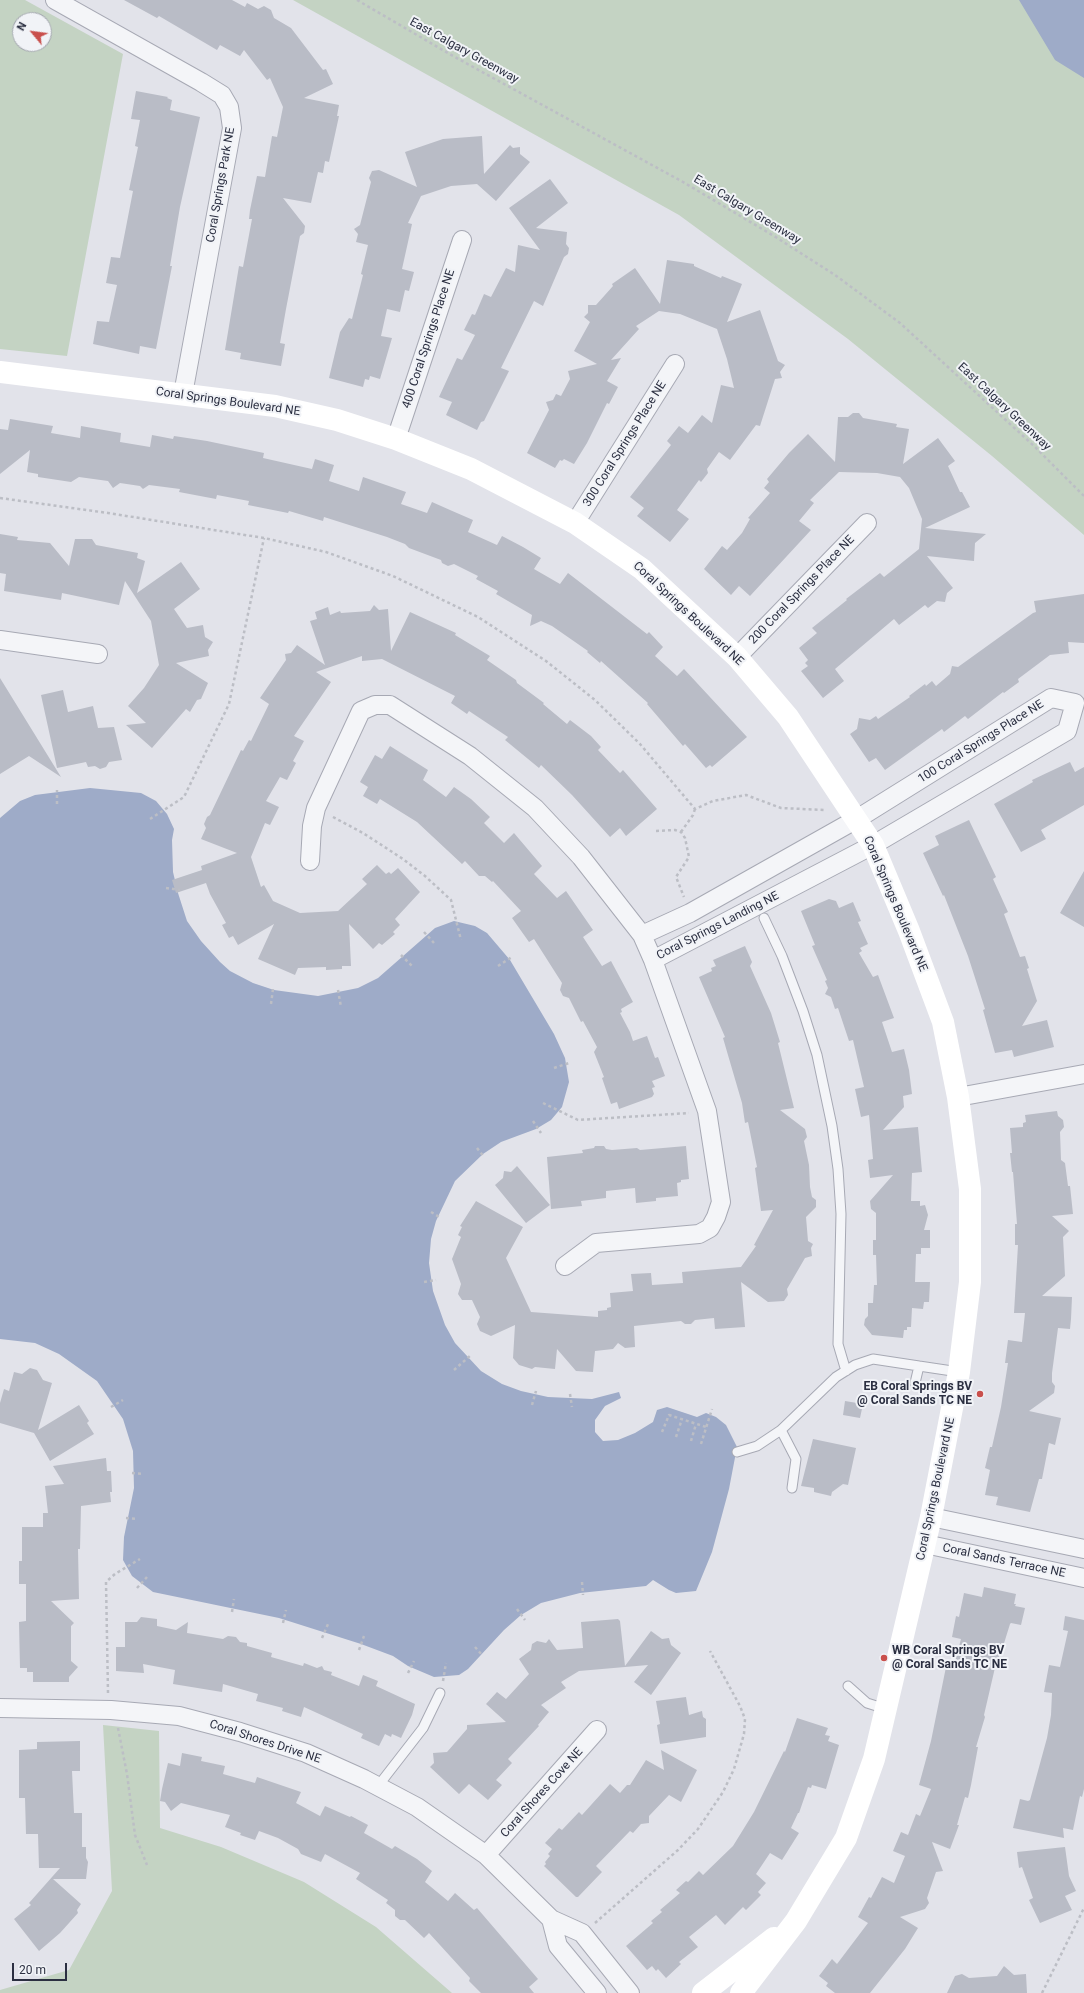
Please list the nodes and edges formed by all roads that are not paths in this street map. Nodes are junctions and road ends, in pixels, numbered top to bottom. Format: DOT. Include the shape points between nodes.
graph roads {
  1 [pos="56,0"];
  2 [pos="462,240"];
  3 [pos="675,364"];
  4 [pos="0,372"];
  5 [pos="183,394"];
  6 [pos="396,439"];
  7 [pos="575,523"];
  8 [pos="867,523"];
  9 [pos="0,640"];
  10 [pos="98,654"];
  11 [pos="737,657"];
  12 [pos="857,819"];
  13 [pos="873,845"];
  14 [pos="310,861"];
  15 [pos="764,918"];
  16 [pos="642,935"];
  17 [pos="653,960"];
  18 [pos="1084,1074"];
  19 [pos="958,1097"];
  20 [pos="564,1266"];
  21 [pos="919,1366"];
  22 [pos="846,1370"];
  23 [pos="959,1372"];
  24 [pos="915,1383"];
  25 [pos="781,1430"];
  26 [pos="737,1452"];
  27 [pos="792,1488"];
  28 [pos="931,1517"];
  29 [pos="925,1544"];
  30 [pos="1084,1549"];
  31 [pos="1084,1578"];
  32 [pos="848,1686"];
  33 [pos="440,1693"];
  34 [pos="0,1708"];
  35 [pos="886,1709"];
  36 [pos="597,1730"];
  37 [pos="378,1786"];
  38 [pos="486,1855"];
  39 [pos="551,1919"];
  40 [pos="796,1921"];
  41 [pos="597,1993"];
  42 [pos="630,1993"];
  43 [pos="703,1993"];
  44 [pos="741,1993"];
  1 -- 5 [label="street, Coral Springs Park NE" via="201,82 222,96 229,107 232,128"];
  2 -- 6 [label="street, 400 Coral Springs Place NE"];
  3 -- 7 [label="street, 300 Coral Springs Place NE"];
  4 -- 5 [label="street, Coral Springs Boulevard NE"];
  5 -- 6 [label="street, Coral Springs Boulevard NE" via="276,406 337,420"];
  6 -- 7 [label="street, Coral Springs Boulevard NE" via="471,469"];
  7 -- 11 [label="street, Coral Springs Boulevard NE" via="642,569"];
  8 -- 11 [label="street, 200 Coral Springs Place NE"];
  9 -- 10 [label="street"];
  11 -- 12 [label="street, Coral Springs Boulevard NE" via="788,718"];
  12 -- 13 [label="street, Coral Springs Boulevard NE"];
  12 -- 13 [label="street, 100 Coral Springs Place NE" via="1051,698 1075,703 1067,731"];
  12 -- 16 [label="street, Coral Springs Landing NE" via="690,913"];
  13 -- 17 [label="street, Coral Springs Landing NE"];
  13 -- 19 [label="street, Coral Springs Boulevard NE" via="910,931 942,1022"];
  14 -- 16 [label="street" via="316,808 361,711 374,705 390,705 470,756 535,808 581,857"];
  15 -- 22 [label="lane" via="803,1011 817,1055 832,1126 841,1214 838,1344"];
  16 -- 17 [label="street, Coral Springs Landing NE"];
  17 -- 20 [label="street" via="707,1111 721,1202 710,1228 699,1234 596,1243"];
  18 -- 19 [label="street"];
  19 -- 23 [label="street, Coral Springs Boulevard NE" via="970,1189 970,1282"];
  21 -- 22 [label="lane" via="873,1359"];
  21 -- 23 [label="lane"];
  21 -- 24 [label="lane"];
  22 -- 25 [label="lane"];
  23 -- 28 [label="street, Coral Springs Boulevard NE"];
  25 -- 26 [label="lane" via="757,1446"];
  25 -- 27 [label="lane" via="796,1459"];
  28 -- 29 [label="street, Coral Springs Boulevard NE"];
  28 -- 30 [label="street"];
  29 -- 31 [label="street, Coral Sands Terrace NE"];
  29 -- 35 [label="street, Coral Springs Boulevard NE"];
  32 -- 35 [label="lane" via="867,1703"];
  33 -- 37 [label="lane" via="423,1728"];
  34 -- 37 [label="street, Coral Shores Drive NE" via="111,1710 179,1716 306,1753"];
  35 -- 40 [label="street, Coral Springs Boulevard NE" via="874,1759 846,1838"];
  36 -- 38 [label="street, Coral Shores Cove NE"];
  37 -- 38 [label="street, Coral Shores Drive NE" via="417,1807"];
  38 -- 39 [label="street, Coral Shores Drive NE"];
  39 -- 41 [label="street" via="558,1946"];
  39 -- 42 [label="street, Coral Shores Drive NE" via="582,1933"];
  40 -- 43 [label="street, Coral Springs Boulevard NE"];
  40 -- 44 [label="street, Coral Springs Boulevard NE"];
}
